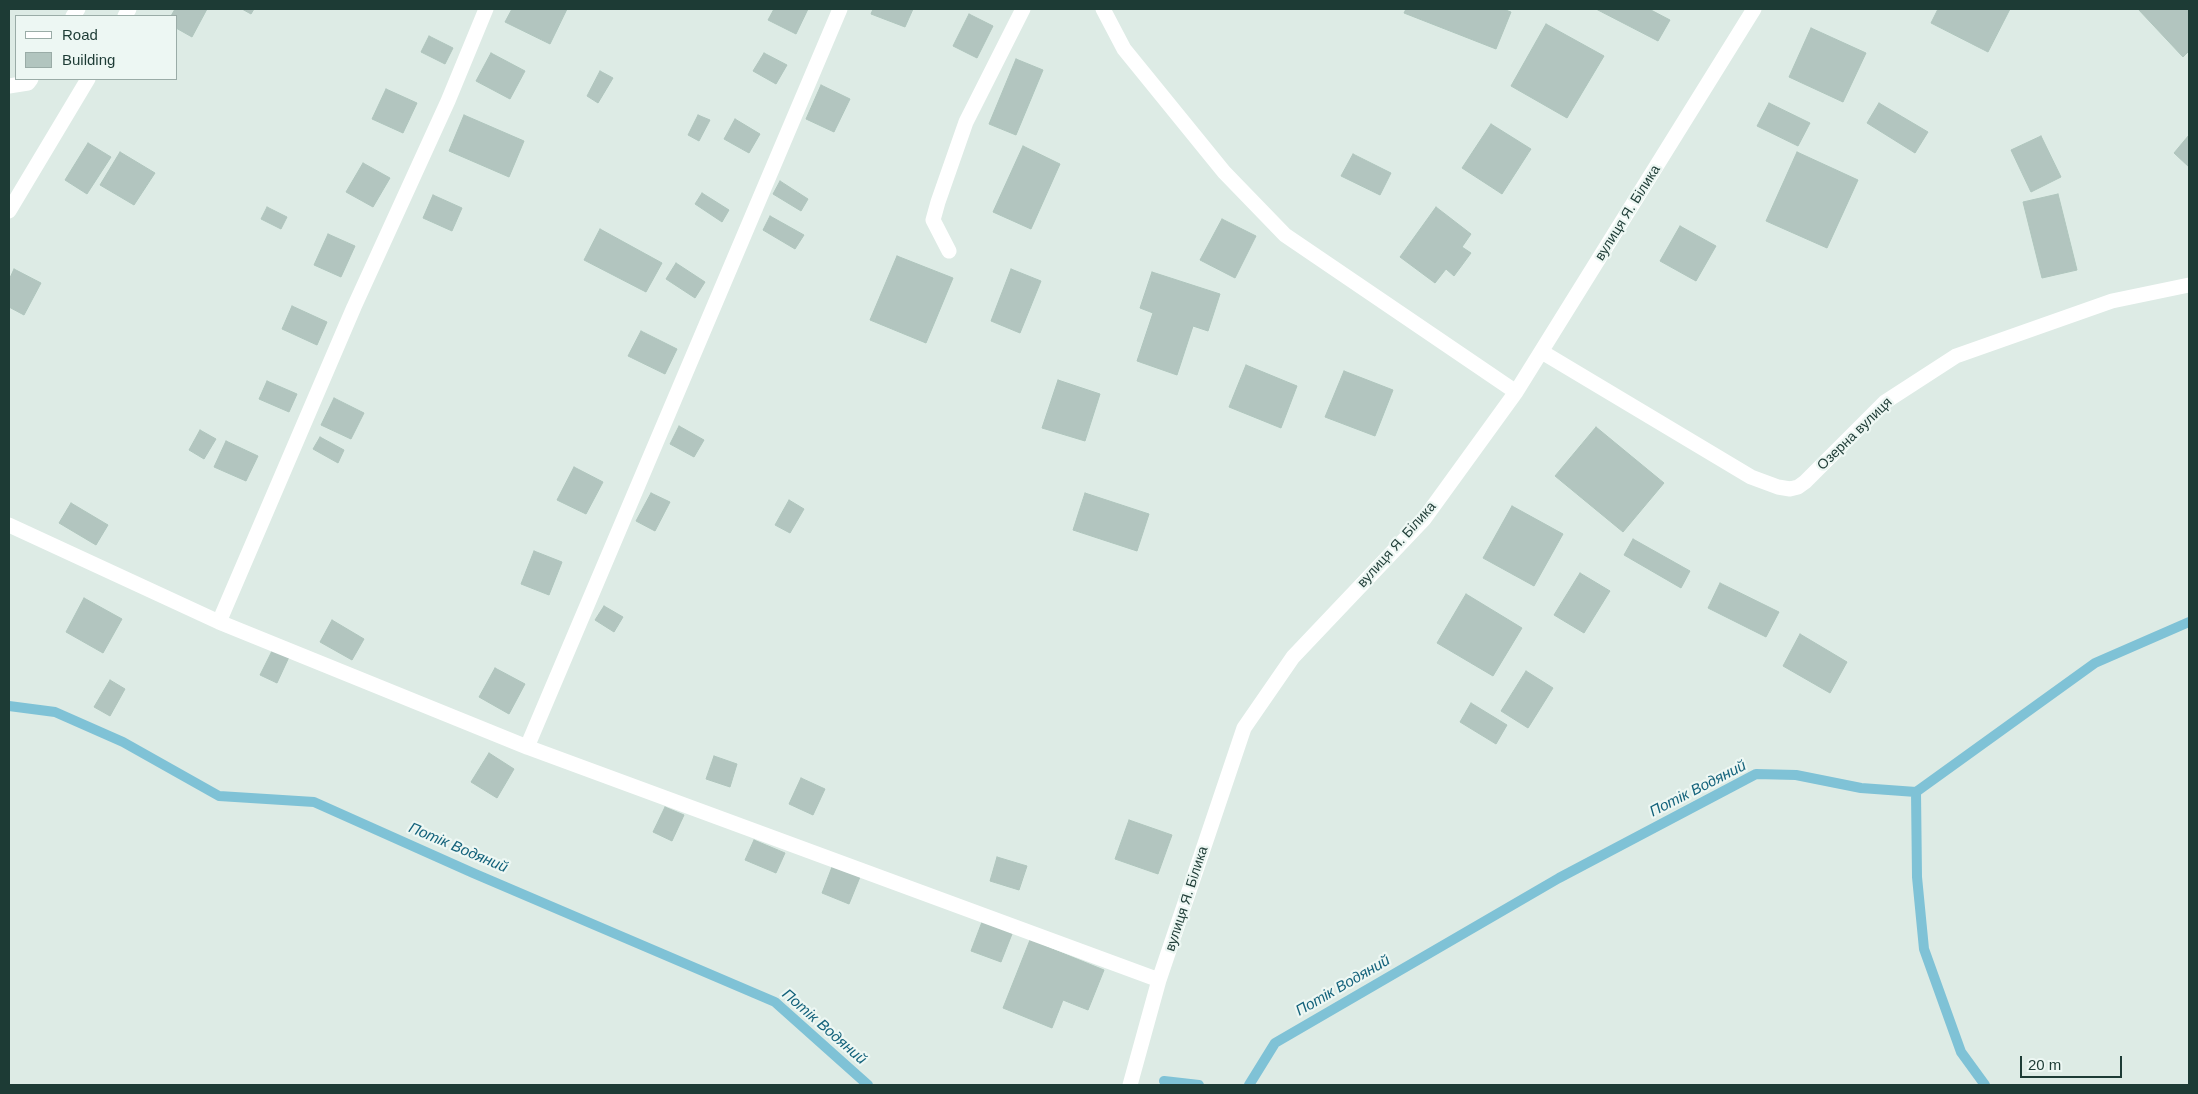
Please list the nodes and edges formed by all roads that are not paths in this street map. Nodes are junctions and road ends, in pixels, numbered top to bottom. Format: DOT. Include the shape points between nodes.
graph roads {
  1 [pos="486,9"];
  2 [pos="840,9"];
  3 [pos="1023,9"];
  4 [pos="1103,9"];
  5 [pos="1754,9"];
  6 [pos="30,80"];
  7 [pos="87,80"];
  8 [pos="9,86"];
  9 [pos="9,211"];
  10 [pos="949,251"];
  11 [pos="2189,285"];
  12 [pos="1542,352"];
  13 [pos="1516,392"];
  14 [pos="9,525"];
  15 [pos="219,622"];
  16 [pos="527,747"];
  17 [pos="1159,980"];
  18 [pos="1130,1085"];
  1 -- 15 [label="street"];
  2 -- 16 [label="street"];
  3 -- 10 [label="street" via="966,122 938,202 933,220"];
  4 -- 13 [label="street" via="1124,49 1224,172 1285,235"];
  5 -- 12 [label="street, вулиця Я. Білика"];
  6 -- 8 [label="street"];
  7 -- 9 [label="street"];
  11 -- 12 [label="street, Озерна вулиця" via="2112,301 1956,356 1885,402 1805,482 1790,489 1751,477"];
  12 -- 13 [label="street, вулиця Я. Білика"];
  13 -- 17 [label="street, вулиця Я. Білика" via="1424,519 1293,658 1244,728"];
  14 -- 15 [label="street"];
  15 -- 16 [label="street"];
  16 -- 17 [label="street"];
  17 -- 18 [label="street, вулиця Я. Білика"];
}
